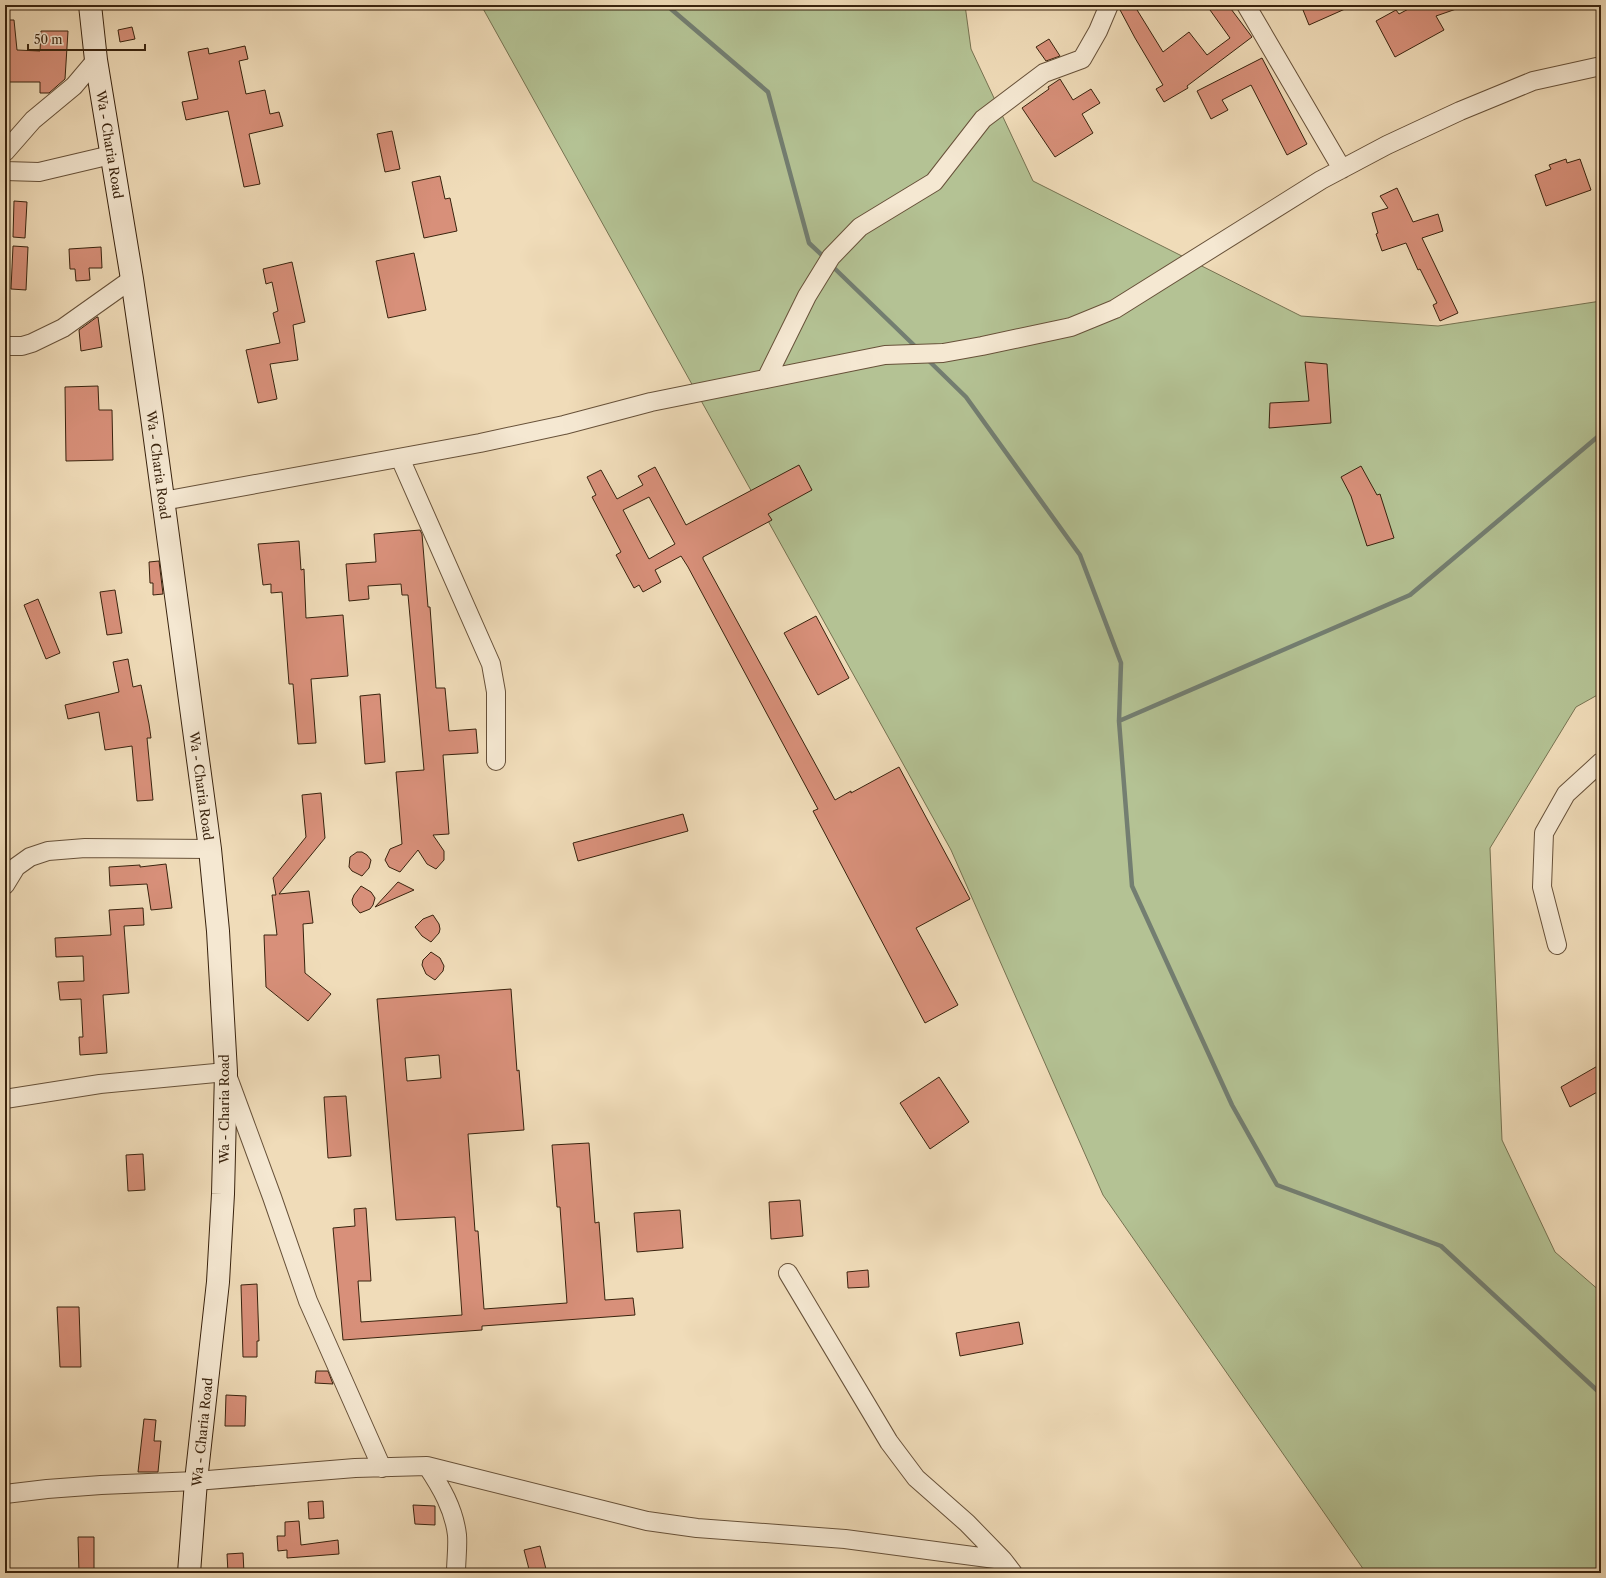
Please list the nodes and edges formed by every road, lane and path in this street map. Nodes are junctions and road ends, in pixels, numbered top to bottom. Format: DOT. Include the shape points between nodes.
graph roads {
  1 [pos="90,5"];
  2 [pos="1109,5"];
  3 [pos="1246,5"];
  4 [pos="96,60"];
  5 [pos="1601,66"];
  6 [pos="5,152"];
  7 [pos="111,155"];
  8 [pos="1342,169"];
  9 [pos="5,171"];
  10 [pos="132,280"];
  11 [pos="5,346"];
  12 [pos="766,379"];
  13 [pos="400,458"];
  14 [pos="163,500"];
  15 [pos="496,760"];
  16 [pos="1601,762"];
  17 [pos="210,849"];
  18 [pos="5,885"];
  19 [pos="1557,945"];
  20 [pos="226,1072"];
  21 [pos="5,1099"];
  22 [pos="788,1273"];
  23 [pos="427,1466"];
  24 [pos="382,1468"];
  25 [pos="196,1481"];
  26 [pos="5,1494"];
  27 [pos="1008,1567"];
  28 [pos="189,1573"];
  29 [pos="456,1573"];
  1 -- 4 [label="street, Wa - Charia Road"];
  2 -- 12 [label="street" via="1082,59 1044,73 983,119 934,182 860,227 836,252 807,296"];
  3 -- 8 [label="street"];
  4 -- 6 [label="street" via="74,86 32,120"];
  4 -- 7 [label="street, Wa - Charia Road"];
  5 -- 8 [label="street" via="1533,80 1387,145"];
  7 -- 9 [label="street" via="39,172"];
  7 -- 10 [label="street, Wa - Charia Road"];
  8 -- 12 [label="street" via="1115,309 1071,327 943,353 886,355"];
  10 -- 11 [label="street" via="63,328 32,344"];
  10 -- 14 [label="street, Wa - Charia Road"];
  12 -- 13 [label="street" via="651,402 564,425"];
  13 -- 14 [label="street"];
  13 -- 15 [label="street" via="491,664 496,692"];
  14 -- 17 [label="street, Wa - Charia Road"];
  16 -- 19 [label="street" via="1566,794 1544,833 1542,887"];
  17 -- 18 [label="street" via="85,848 48,851 30,857 16,868"];
  17 -- 20 [label="street, Wa - Charia Road" via="218,931"];
  20 -- 21 [label="street" via="100,1084"];
  20 -- 24 [label="street" via="308,1301"];
  20 -- 25 [label="street, Wa - Charia Road" via="218,1282"];
  22 -- 27 [label="street" via="889,1442 916,1478 967,1523"];
  23 -- 24 [label="street"];
  23 -- 27 [label="street" via="646,1521 697,1528 845,1539"];
  23 -- 29 [label="street" via="444,1493 451,1512 457,1535"];
  24 -- 25 [label="street"];
  25 -- 26 [label="street" via="101,1485"];
  25 -- 28 [label="street, Wa - Charia Road"];
}
